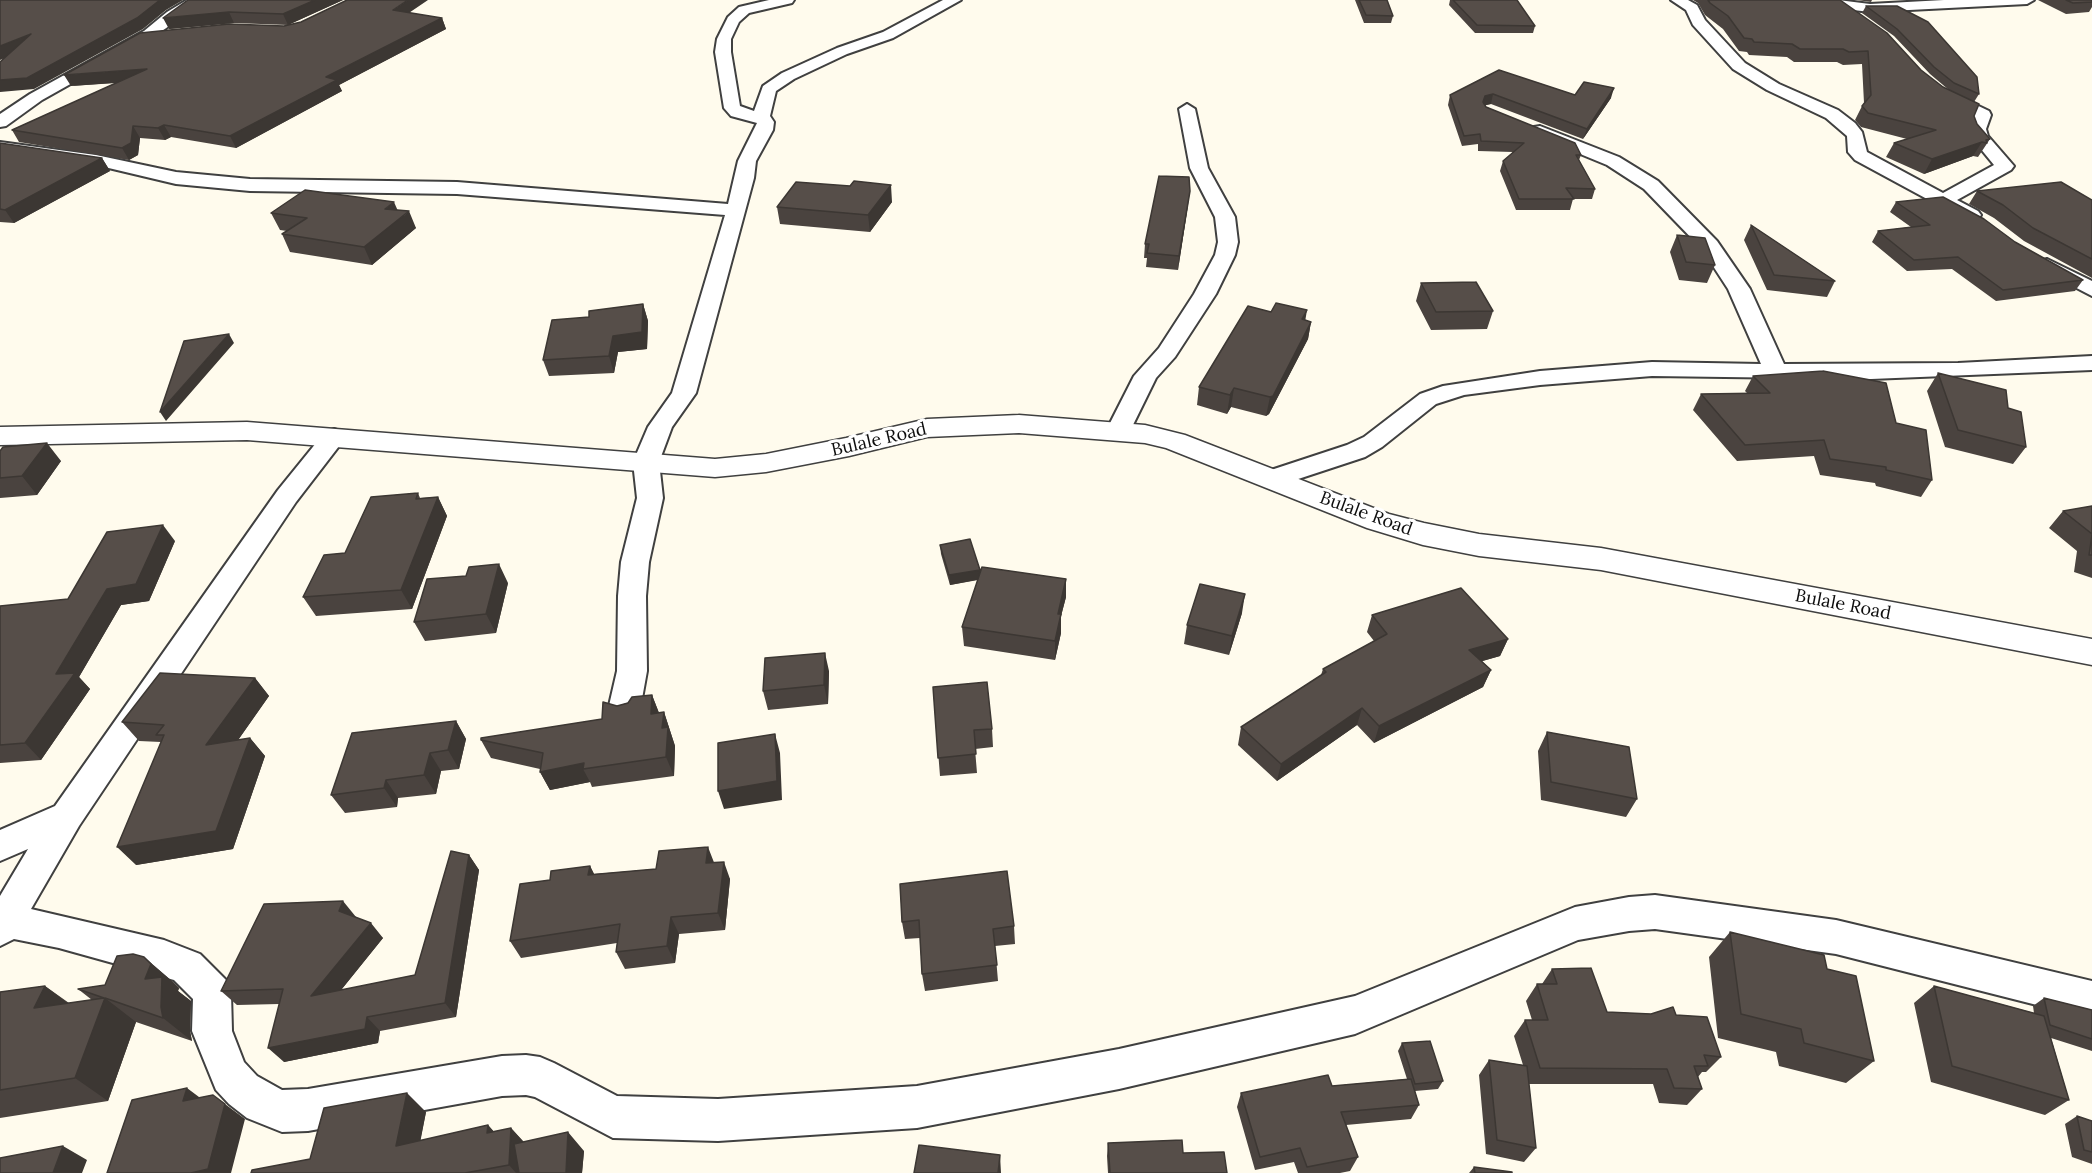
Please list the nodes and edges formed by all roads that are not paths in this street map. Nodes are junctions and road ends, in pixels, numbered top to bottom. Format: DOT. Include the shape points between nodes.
graph roads {
  1 [pos="197,0"];
  2 [pos="787,0"];
  3 [pos="954,0"];
  4 [pos="1678,0"];
  5 [pos="1803,0"];
  6 [pos="2027,0"];
  7 [pos="1837,5"];
  8 [pos="1863,23"];
  9 [pos="174,34"];
  10 [pos="142,38"];
  11 [pos="1929,85"];
  12 [pos="1187,109"];
  13 [pos="761,117"];
  14 [pos="0,122"];
  15 [pos="1521,124"];
  16 [pos="0,147"];
  17 [pos="1942,201"];
  18 [pos="735,210"];
  19 [pos="1986,224"];
  20 [pos="2031,256"];
  21 [pos="2092,290"];
  22 [pos="2092,363"];
  23 [pos="1775,370"];
  24 [pos="1118,431"];
  25 [pos="0,436"];
  26 [pos="334,437"];
  27 [pos="646,462"];
  28 [pos="1274,478"];
  29 [pos="2092,652"];
  30 [pos="624,710"];
  31 [pos="67,816"];
  32 [pos="0,846"];
  33 [pos="2,925"];
  34 [pos="2092,1000"];
  1 -- 10 [label="street"];
  2 -- 13 [label="street" via="744,10 724,39 732,108"];
  3 -- 13 [label="street" via="888,35 788,76 769,88"];
  4 -- 17 [label="street" via="1692,8 1698,22 1739,66 1838,118 1853,132 1861,156"];
  5 -- 7 [label="street"];
  6 -- 7 [label="street" via="1870,8"];
  7 -- 8 [label="street"];
  9 -- 10 [label="street"];
  10 -- 14 [label="street" via="36,97"];
  11 -- 17 [label="street" via="1983,115 1977,129 1980,137 2005,166"];
  12 -- 24 [label="street" via="1199,168 1225,217 1228,242 1205,294 1167,352 1146,376"];
  13 -- 18 [label="street" via="766,122 764,130 750,154"];
  15 -- 23 [label="street" via="1613,161 1651,185 1722,262 1739,289"];
  16 -- 18 [label="street" via="96,160 176,178 250,185 457,188"];
  17 -- 19 [label="street"];
  18 -- 27 [label="street" via="684,393 660,427"];
  20 -- 21 [label="street"];
  22 -- 23 [label="street" via="1958,370"];
  23 -- 28 [label="street" via="1652,369 1453,390 1428,399 1356,452"];
  24 -- 27 [label="street, Bulale Road" via="1019,424 927,428 738,467"];
  24 -- 28 [label="street, Bulale Road" via="1175,441"];
  25 -- 26 [label="street, Bulale Road" via="247,431"];
  26 -- 27 [label="street, Bulale Road"];
  26 -- 31 [label="street" via="287,496"];
  27 -- 30 [label="street" via="650,498 635,562 632,671"];
  28 -- 29 [label="street, Bulale Road" via="1378,521 1423,534 1601,560"];
  31 -- 32 [label="street"];
  31 -- 33 [label="street"];
  33 -- 34 [label="street" via="59,931 187,967 212,993 212,1031 230,1076 262,1103 282,1111 526,1075 546,1080 613,1117 718,1120 917,1107 1119,1069 1355,1015 1575,924 1655,912 1836,937"];
}
